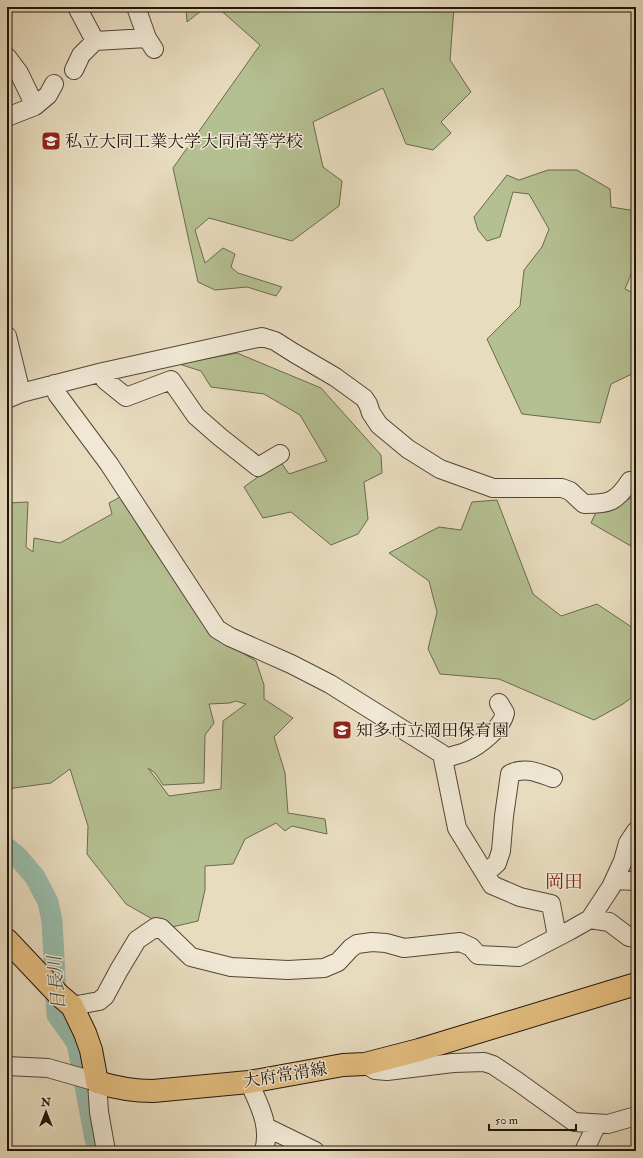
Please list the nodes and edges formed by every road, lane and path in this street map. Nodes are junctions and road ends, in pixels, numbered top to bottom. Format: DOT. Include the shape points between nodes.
graph roads {
  1 [pos="77,7"];
  2 [pos="136,7"];
  3 [pos="95,41"];
  4 [pos="7,57"];
  5 [pos="74,70"];
  6 [pos="54,84"];
  7 [pos="35,106"];
  8 [pos="7,117"];
  9 [pos="7,336"];
  10 [pos="103,372"];
  11 [pos="54,384"];
  12 [pos="14,396"];
  13 [pos="280,454"];
  14 [pos="636,481"];
  15 [pos="499,703"];
  16 [pos="444,760"];
  17 [pos="553,778"];
  18 [pos="636,831"];
  19 [pos="486,873"];
  20 [pos="614,880"];
  21 [pos="636,881"];
  22 [pos="590,919"];
  23 [pos="555,937"];
  24 [pos="636,938"];
  25 [pos="7,940"];
  26 [pos="636,984"];
  27 [pos="61,995"];
  28 [pos="365,1064"];
  29 [pos="7,1066"];
  30 [pos="88,1080"];
  31 [pos="249,1082"];
  32 [pos="636,1116"];
  33 [pos="597,1124"];
  34 [pos="266,1127"];
  35 [pos="106,1151"];
  36 [pos="264,1151"];
  37 [pos="315,1151"];
  38 [pos="584,1151"];
  1 -- 3 [label="street"];
  2 -- 3 [label="street" via="150,44"];
  3 -- 5 [label="street" via="81,56"];
  4 -- 7 [label="street" via="19,73"];
  6 -- 7 [label="street" via="48,95"];
  7 -- 8 [label="street"];
  9 -- 12 [label="street"];
  10 -- 11 [label="street"];
  10 -- 13 [label="street" via="105,380 126,397 171,380 196,416 258,467"];
  10 -- 14 [label="street" via="262,336 294,352 364,398 379,425 408,449 440,469 493,488 562,488 570,491 584,504 610,502 620,495 630,481"];
  11 -- 12 [label="street"];
  11 -- 16 [label="street" via="57,394 109,464 217,629 330,684 430,745 442,754"];
  15 -- 16 [label="street" via="505,713 504,719 473,747"];
  16 -- 19 [label="street" via="457,828"];
  17 -- 19 [label="street" via="525,770 510,774 501,851 497,863"];
  18 -- 20 [label="street" via="628,843"];
  19 -- 23 [label="street" via="492,886 520,897 551,904"];
  20 -- 21 [label="street"];
  20 -- 22 [label="street"];
  22 -- 23 [label="street"];
  22 -- 24 [label="street" via="609,922 629,937"];
  23 -- 27 [label="street" via="519,957 478,956 471,947 460,942 404,948 386,943 362,943 351,948 338,962 324,968 288,970 231,967 191,957 161,928 156,927 137,940 106,996 99,1001"];
  25 -- 27 [label="main road"];
  26 -- 28 [label="main road, 大府常滑線"];
  27 -- 30 [label="main road" via="89,1045"];
  28 -- 31 [label="main road, 大府常滑線" via="342,1065"];
  28 -- 33 [label="street" via="375,1070 387,1071 484,1062 493,1065 574,1122"];
  29 -- 30 [label="street" via="48,1068"];
  30 -- 31 [label="main road, 大府常滑線" via="123,1089 153,1091"];
  30 -- 35 [label="street" via="99,1112"];
  31 -- 34 [label="street" via="265,1118"];
  32 -- 33 [label="street" via="608,1124"];
  33 -- 38 [label="street"];
  34 -- 36 [label="street"];
  34 -- 37 [label="street"];
}
